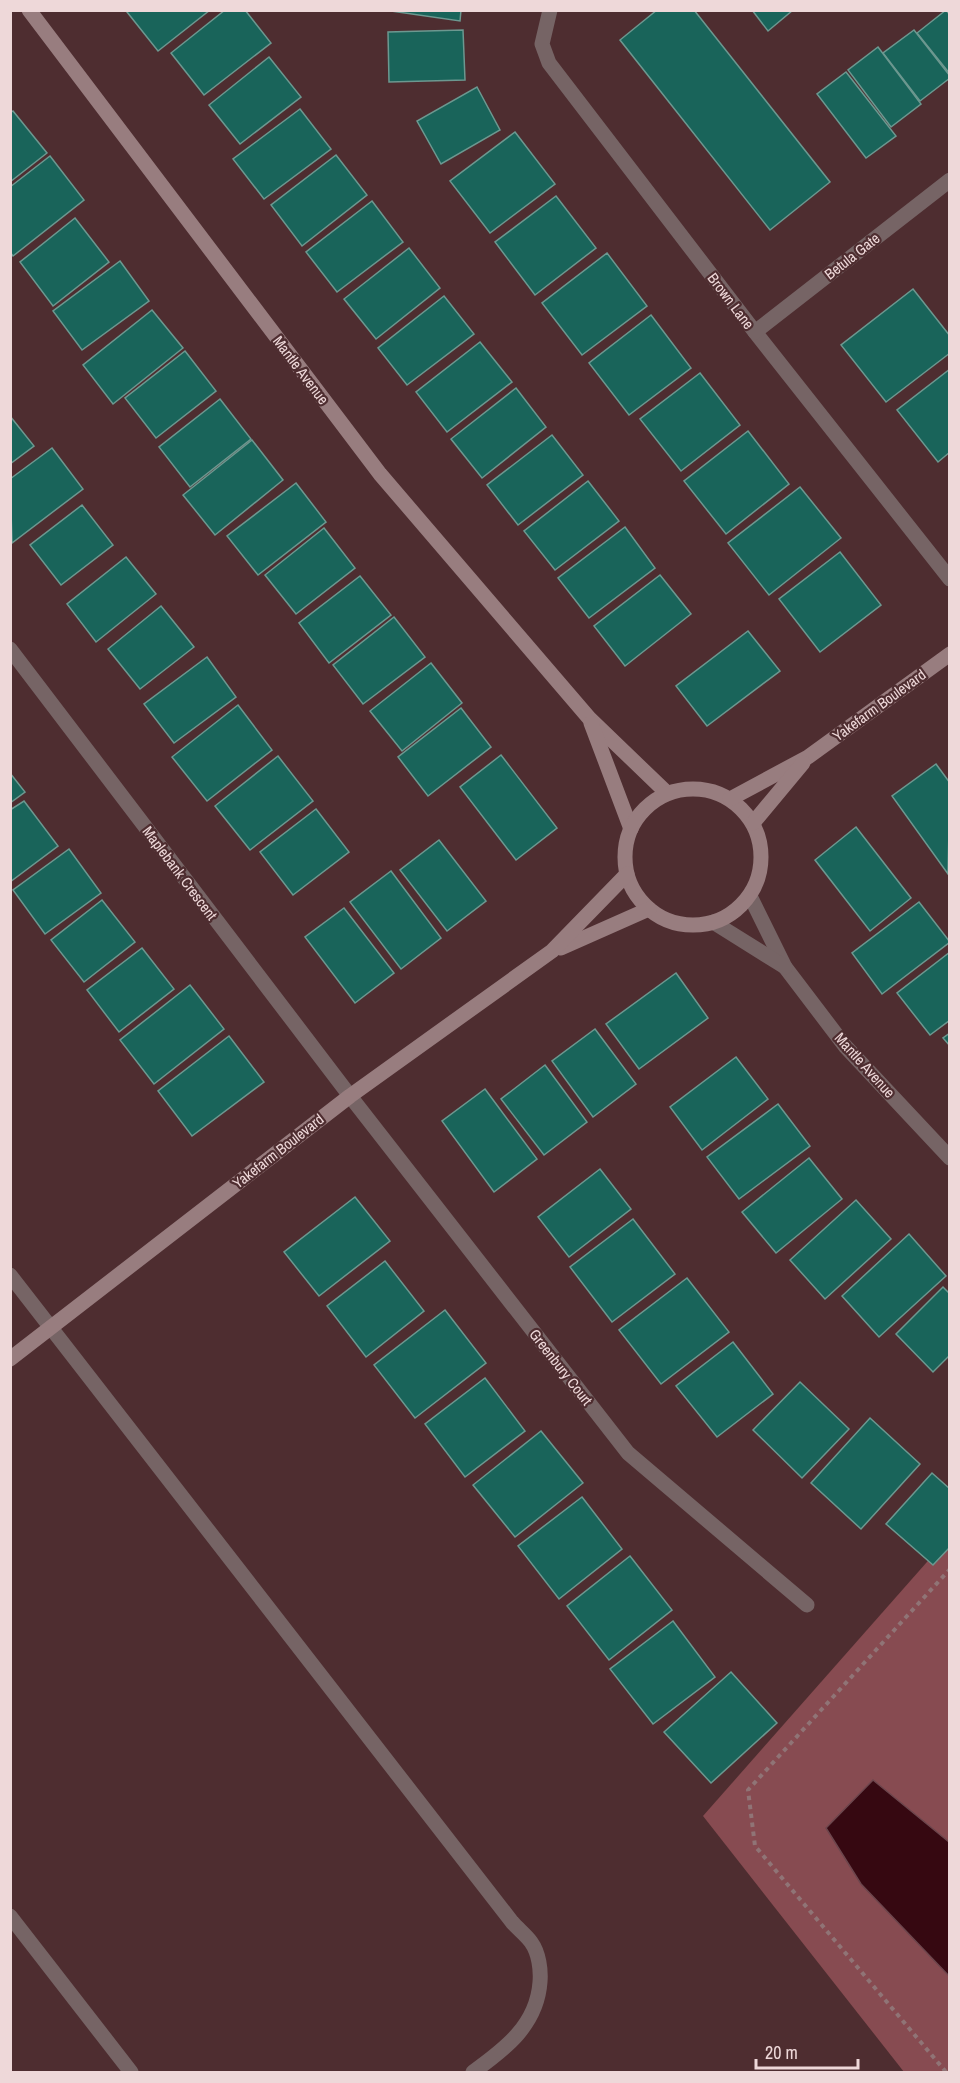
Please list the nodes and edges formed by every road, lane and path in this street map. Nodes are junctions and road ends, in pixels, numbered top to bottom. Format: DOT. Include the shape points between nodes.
graph roads {
  1 [pos="29,10"];
  2 [pos="550,10"];
  3 [pos="950,180"];
  4 [pos="755,332"];
  5 [pos="950,579"];
  6 [pos="10,649"];
  7 [pos="950,654"];
  8 [pos="589,718"];
  9 [pos="808,756"];
  10 [pos="667,793"];
  11 [pos="730,799"];
  12 [pos="753,823"];
  13 [pos="631,829"];
  14 [pos="627,874"];
  15 [pos="750,896"];
  16 [pos="649,909"];
  17 [pos="713,922"];
  18 [pos="552,951"];
  19 [pos="785,967"];
  20 [pos="350,1096"];
  21 [pos="950,1158"];
  22 [pos="10,1275"];
  23 [pos="51,1327"];
  24 [pos="10,1359"];
  25 [pos="950,1569"];
  26 [pos="807,1605"];
  27 [pos="10,1916"];
  28 [pos="130,2073"];
  29 [pos="473,2073"];
  30 [pos="946,2073"];
  1 -- 8 [label="street, Mantle Avenue" via="380,474"];
  2 -- 4 [label="street, Brown Lane" via="542,44 549,63"];
  3 -- 4 [label="street, Betula Gate"];
  4 -- 5 [label="street, Brown Lane"];
  6 -- 20 [label="street, Maplebank Crescent"];
  7 -- 9 [label="street, Yakefarm Boulevard"];
  8 -- 10 [label="street, Mantle Avenue"];
  8 -- 13 [label="street, Mantle Avenue"];
  9 -- 11 [label="street, Yakefarm Boulevard"];
  9 -- 12 [label="street, Yakefarm Boulevard"];
  10 -- 11 [label="street" via="687,788 710,790"];
  10 -- 13 [label="street" via="652,802"];
  11 -- 12 [label="street"];
  12 -- 15 [label="street" via="762,860"];
  13 -- 14 [label="street" via="625,851"];
  14 -- 16 [label="street"];
  14 -- 18 [label="street, Yakefarm Boulevard"];
  15 -- 17 [label="street" via="734,912"];
  15 -- 19 [label="street, Mantle Avenue"];
  16 -- 17 [label="street" via="669,920 691,925"];
  16 -- 18 [label="street, Yakefarm Boulevard"];
  17 -- 19 [label="street, Mantle Avenue"];
  18 -- 20 [label="street, Yakefarm Boulevard"];
  19 -- 21 [label="street, Mantle Avenue" via="845,1046"];
  20 -- 23 [label="street, Yakefarm Boulevard"];
  20 -- 26 [label="street, Greenbury Court" via="628,1453"];
  22 -- 23 [label="street"];
  23 -- 24 [label="street, Yakefarm Boulevard"];
  23 -- 29 [label="street" via="532,1943 541,1969 539,1997 514,2039"];
  25 -- 30 [label="path" via="748,1790 755,1846"];
  27 -- 28 [label="street"];
}
